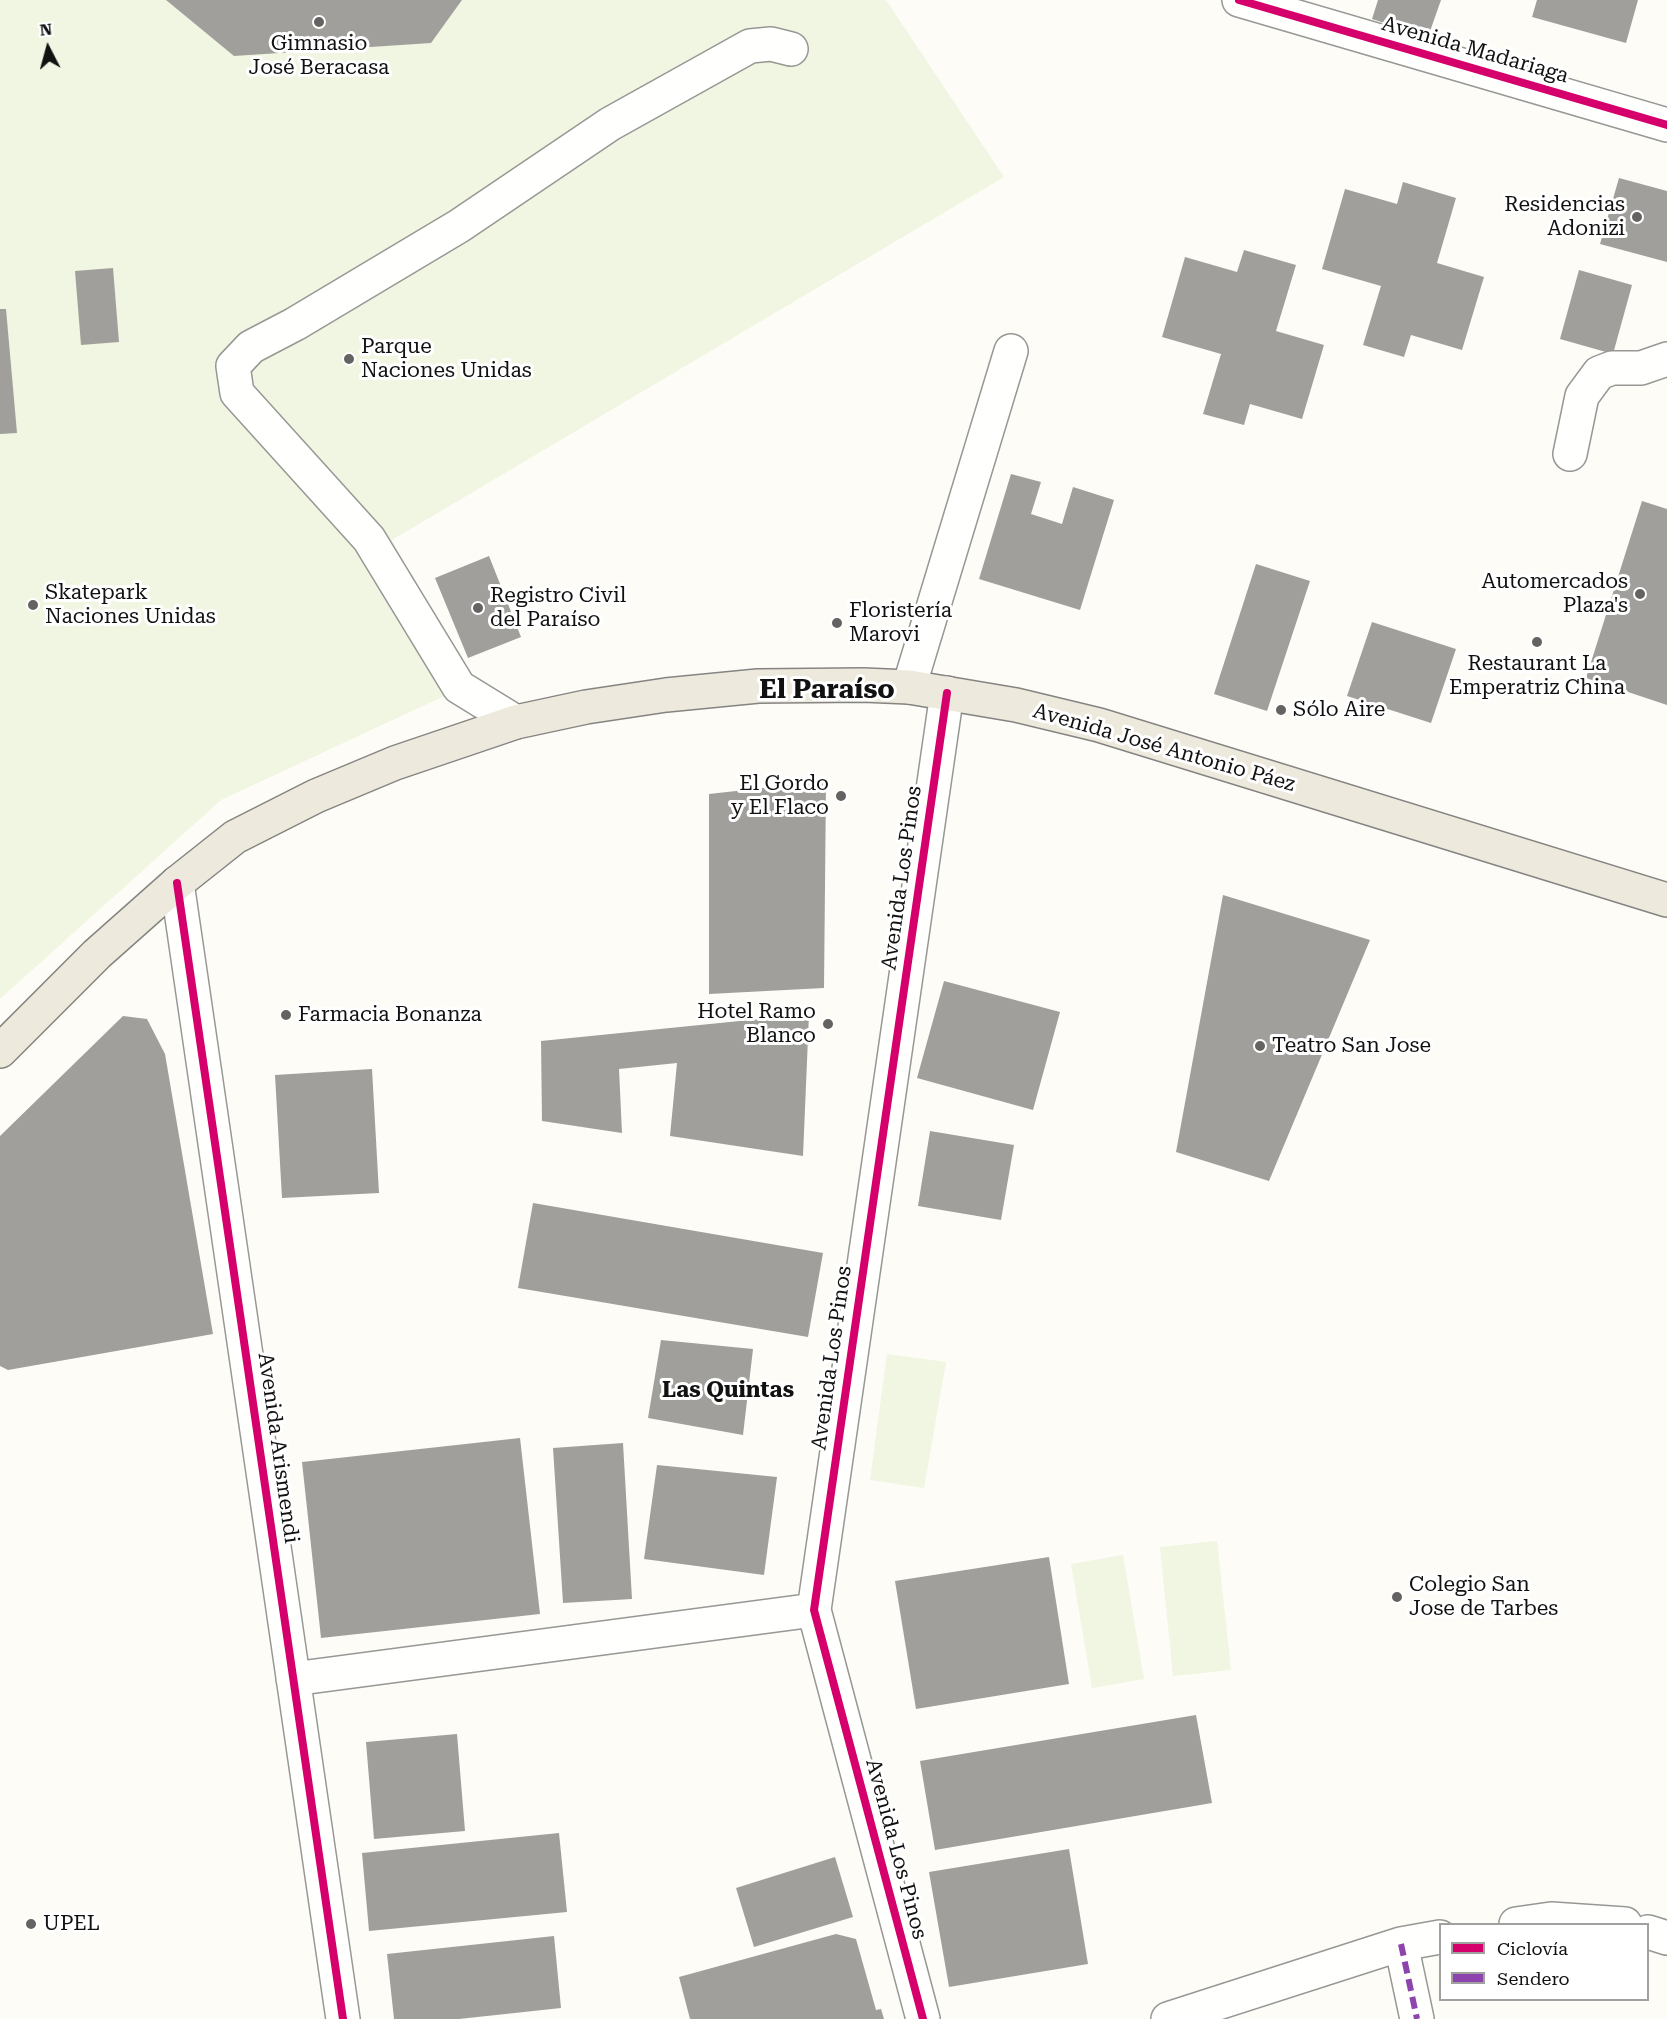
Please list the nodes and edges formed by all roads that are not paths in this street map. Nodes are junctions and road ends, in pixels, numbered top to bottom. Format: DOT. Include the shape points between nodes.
graph roads {
  1 [pos="1239,0"];
  2 [pos="791,49"];
  3 [pos="1667,125"];
  4 [pos="1011,351"];
  5 [pos="1667,359"];
  6 [pos="1570,454"];
  7 [pos="909,687"];
  8 [pos="947,693"];
  9 [pos="516,722"];
  10 [pos="177,883"];
  11 [pos="1667,900"];
  12 [pos="0,1051"];
  13 [pos="814,1611"];
  14 [pos="293,1679"];
  15 [pos="1523,1923"];
  16 [pos="1610,1923"];
  17 [pos="1649,1933"];
  18 [pos="1439,1937"];
  19 [pos="1667,1938"];
  20 [pos="1401,1944"];
  21 [pos="343,2019"];
  22 [pos="923,2019"];
  23 [pos="1168,2019"];
  24 [pos="1417,2019"];
  1 -- 3 [label="street, Avenida Madariaga"];
  2 -- 9 [label="street" via="771,44 750,46 621,118 459,226 251,347 233,366 237,393 369,539 459,687"];
  4 -- 7 [label="street"];
  5 -- 6 [label="street" via="1641,368 1612,368 1599,373 1582,396"];
  7 -- 8 [label="main road, Avenida José Antonio Páez"];
  7 -- 9 [label="main road, Avenida José Antonio Páez" via="758,686 666,695"];
  8 -- 11 [label="main road, Avenida José Antonio Páez" via="1099,725"];
  8 -- 13 [label="street, Avenida Los Pinos"];
  9 -- 10 [label="main road, Avenida José Antonio Páez" via="395,763 316,796 235,837"];
  10 -- 12 [label="main road, Avenida José Antonio Páez" via="97,954"];
  10 -- 14 [label="street, Avenida Arismendi"];
  13 -- 14 [label="street"];
  13 -- 22 [label="street, Avenida Los Pinos"];
  14 -- 21 [label="street, Avenida Arismendi"];
  15 -- 16 [label="street" via="1551,1919"];
  17 -- 19 [label="street"];
  18 -- 20 [label="street"];
  20 -- 23 [label="street"];
  20 -- 24 [label="street"];
}
